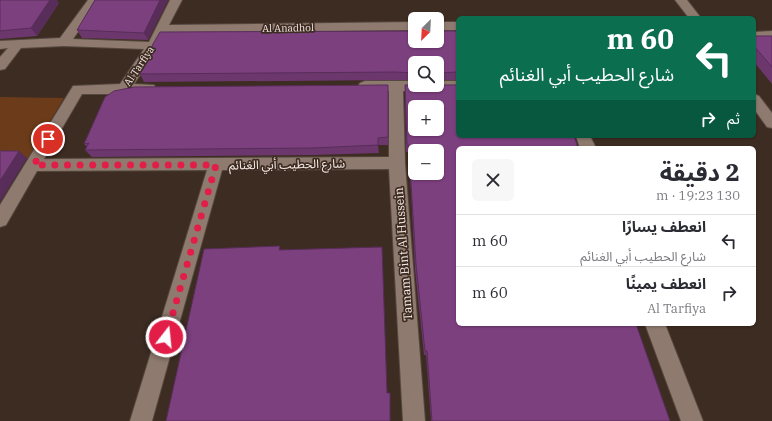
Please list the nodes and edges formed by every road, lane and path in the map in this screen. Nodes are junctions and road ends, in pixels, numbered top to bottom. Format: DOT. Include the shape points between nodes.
graph roads {
  1 [pos="94,0"];
  2 [pos="176,0"];
  3 [pos="681,0"];
  4 [pos="693,16"];
  5 [pos="408,26"];
  6 [pos="444,26"];
  7 [pos="456,26"];
  8 [pos="162,29"];
  9 [pos="772,35"];
  10 [pos="756,36"];
  11 [pos="64,42"];
  12 [pos="0,45"];
  13 [pos="17,45"];
  14 [pos="152,46"];
  15 [pos="0,66"];
  16 [pos="349,86"];
  17 [pos="396,86"];
  18 [pos="456,86"];
  19 [pos="162,88"];
  20 [pos="123,89"];
  21 [pos="756,102"];
  22 [pos="772,123"];
  23 [pos="397,163"];
  24 [pos="34,165"];
  25 [pos="216,165"];
  26 [pos="0,220"];
  27 [pos="656,326"];
  28 [pos="141,421"];
  29 [pos="414,421"];
  30 [pos="692,421"];
  1 -- 11 [label="street"];
  2 -- 8 [label="street, Al Tarfiya"];
  3 -- 4 [label="street"];
  5 -- 8 [label="street, Al Anadhol"];
  6 -- 7 [label="street"];
  8 -- 14 [label="street, Al Tarfiya"];
  9 -- 10 [label="street"];
  11 -- 13 [label="street"];
  11 -- 14 [label="street"];
  12 -- 13 [label="street"];
  13 -- 15 [label="street"];
  14 -- 20 [label="street, Al Tarfiya"];
  16 -- 17 [label="street"];
  17 -- 18 [label="street"];
  17 -- 23 [label="street, Tamam Bint Al Hussein"];
  19 -- 20 [label="street"];
  20 -- 24 [label="street" via="78,88"];
  21 -- 22 [label="street"];
  23 -- 25 [label="street, شارع الحطيب أبي الغنائم"];
  23 -- 29 [label="street, Tamam Bint Al Hussein"];
  24 -- 25 [label="street, شارع الحطيب أبي الغنائم"];
  24 -- 26 [label="street"];
  25 -- 28 [label="street"];
  27 -- 30 [label="street"];
}
